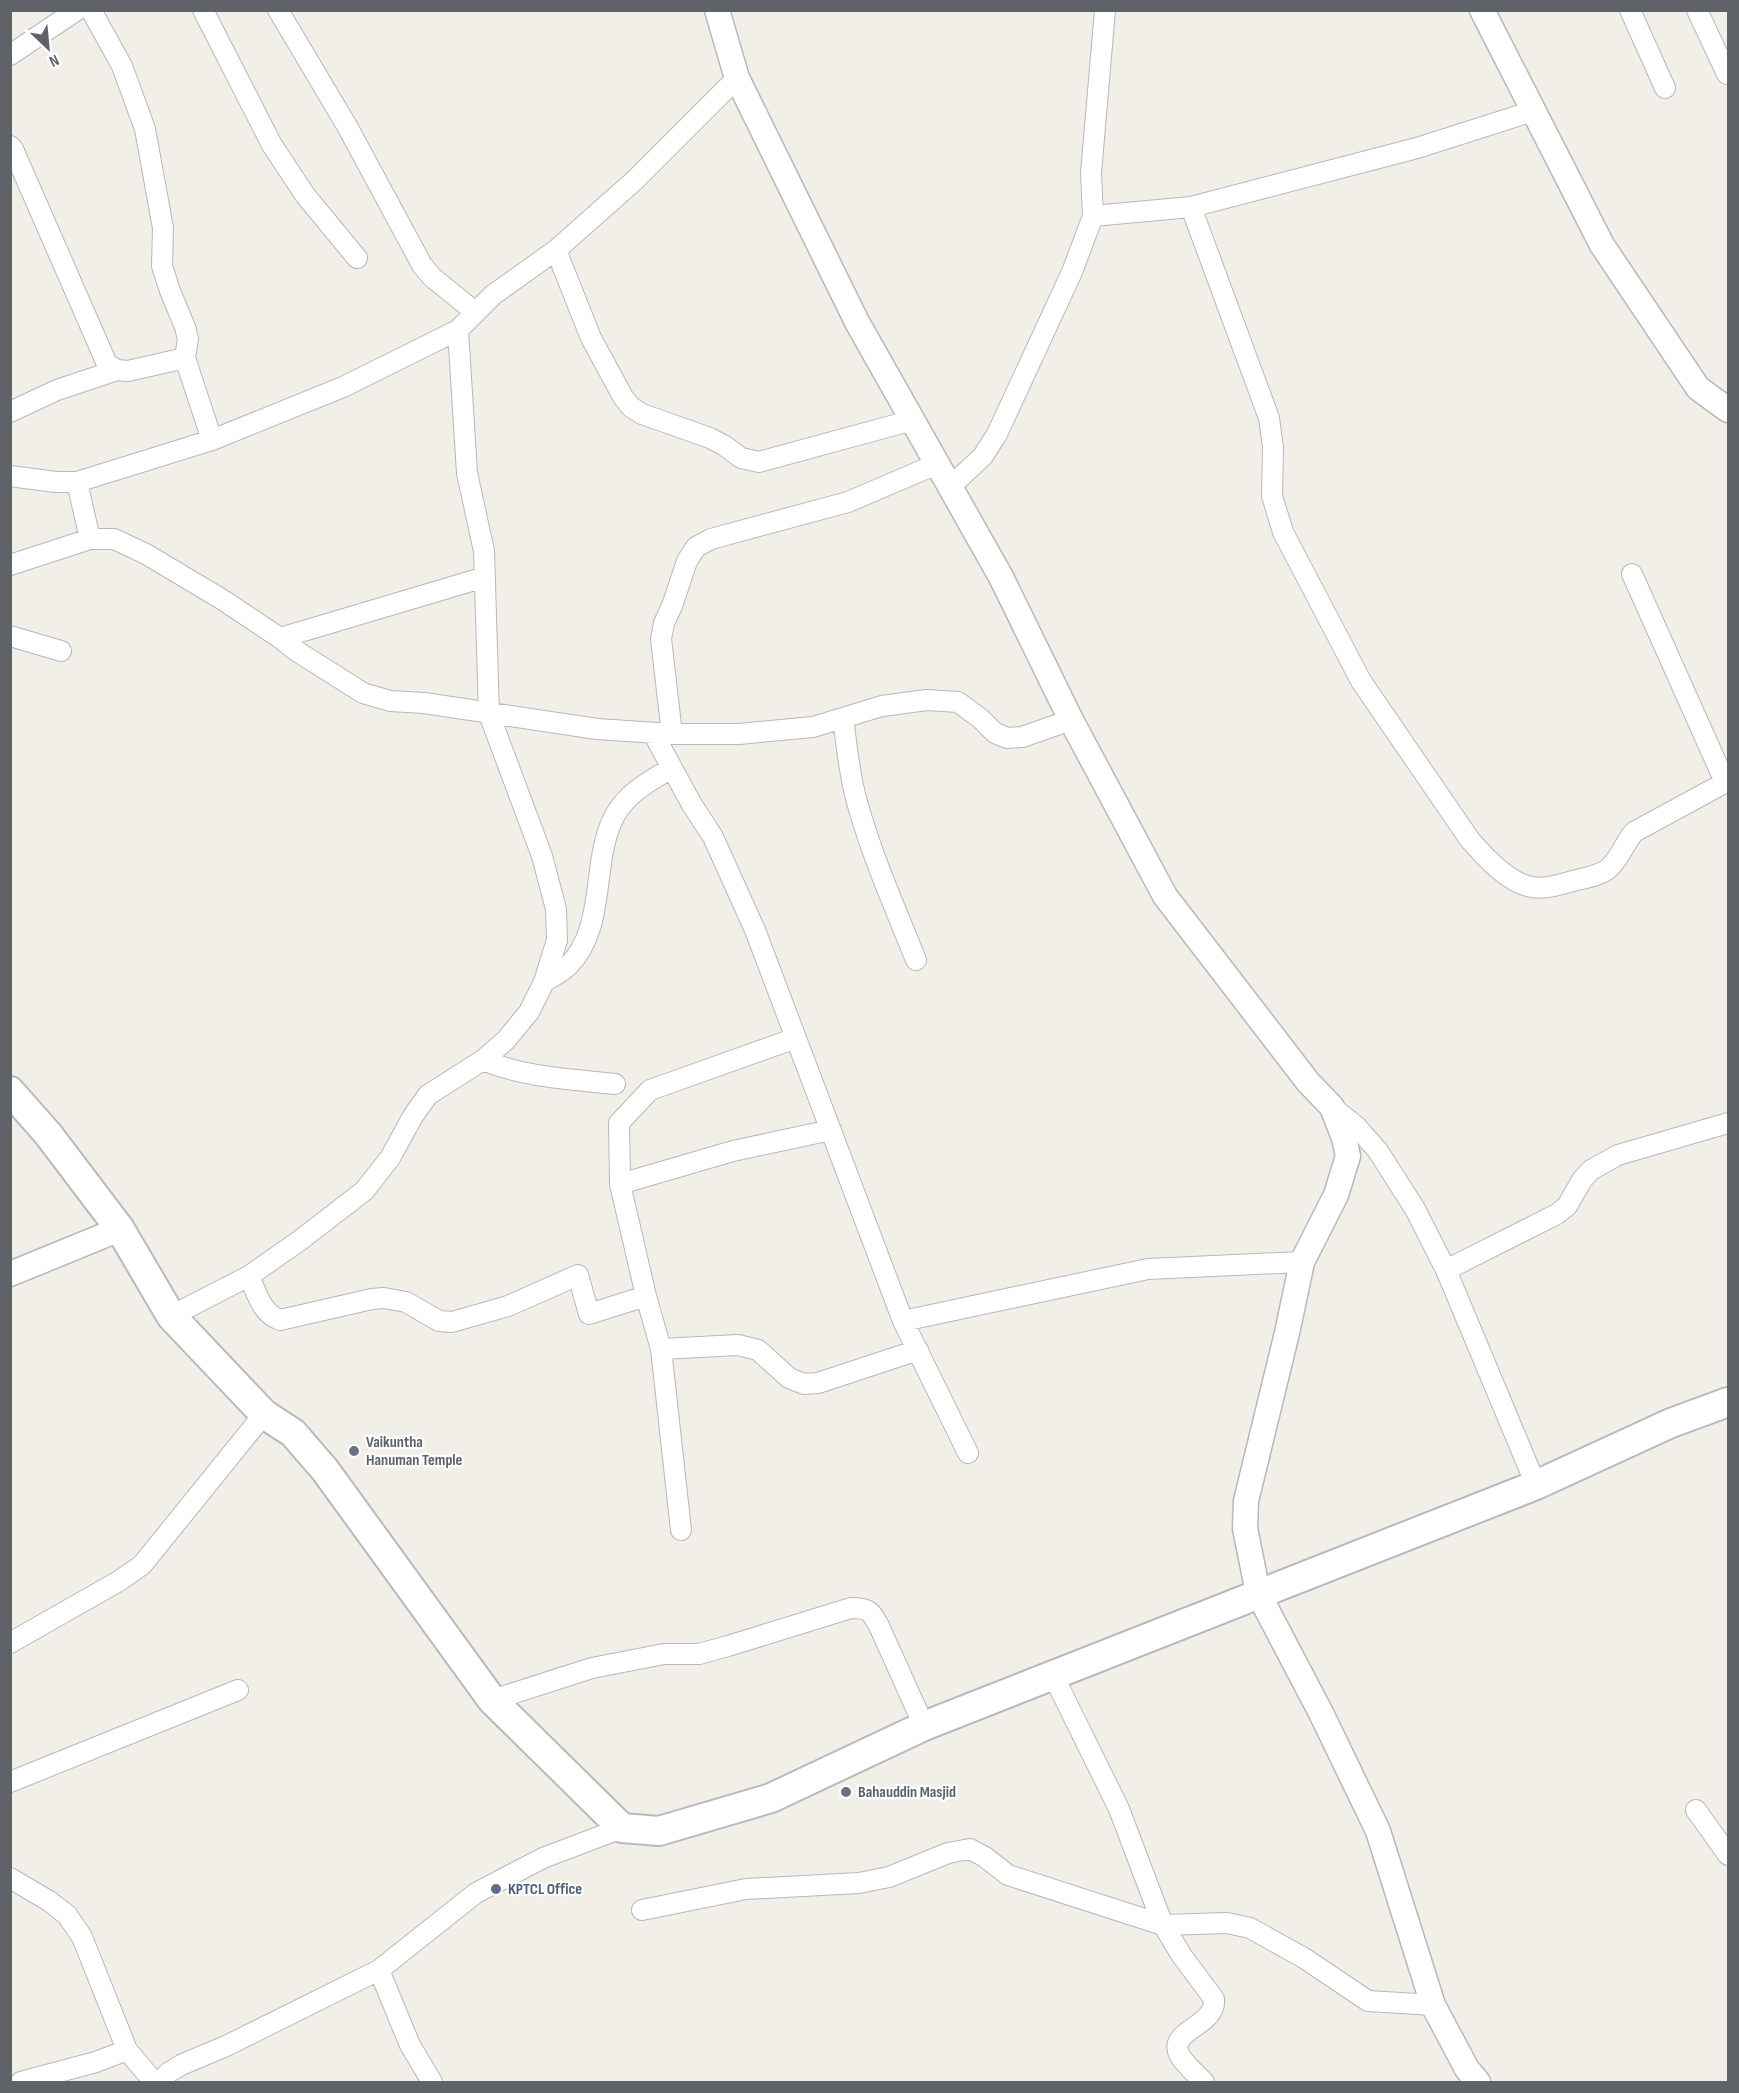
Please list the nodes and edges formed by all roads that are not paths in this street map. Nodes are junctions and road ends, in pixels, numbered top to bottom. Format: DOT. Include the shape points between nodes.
graph roads {
  1 [pos="77,10"];
  2 [pos="91,10"];
  3 [pos="203,10"];
  4 [pos="278,10"];
  5 [pos="717,10"];
  6 [pos="1105,10"];
  7 [pos="1482,10"];
  8 [pos="1630,10"];
  9 [pos="1696,10"];
  10 [pos="10,55"];
  11 [pos="1727,74"];
  12 [pos="737,78"];
  13 [pos="1665,88"];
  14 [pos="1533,111"];
  15 [pos="10,146"];
  16 [pos="1191,207"];
  17 [pos="1093,216"];
  18 [pos="556,250"];
  19 [pos="357,258"];
  20 [pos="475,312"];
  21 [pos="458,330"];
  22 [pos="185,358"];
  23 [pos="117,370"];
  24 [pos="1728,410"];
  25 [pos="10,412"];
  26 [pos="912,420"];
  27 [pos="212,440"];
  28 [pos="937,464"];
  29 [pos="10,476"];
  30 [pos="77,482"];
  31 [pos="950,487"];
  32 [pos="90,539"];
  33 [pos="10,565"];
  34 [pos="1632,574"];
  35 [pos="485,577"];
  36 [pos="10,636"];
  37 [pos="280,638"];
  38 [pos="61,651"];
  39 [pos="489,714"];
  40 [pos="843,718"];
  41 [pos="1071,720"];
  42 [pos="662,733"];
  43 [pos="672,768"];
  44 [pos="1727,782"];
  45 [pos="916,960"];
  46 [pos="544,982"];
  47 [pos="796,1038"];
  48 [pos="483,1060"];
  49 [pos="615,1084"];
  50 [pos="10,1091"];
  51 [pos="1332,1107"];
  52 [pos="1728,1123"];
  53 [pos="831,1130"];
  54 [pos="620,1184"];
  55 [pos="120,1229"];
  56 [pos="1302,1262"];
  57 [pos="1446,1269"];
  58 [pos="10,1274"];
  59 [pos="249,1276"];
  60 [pos="646,1296"];
  61 [pos="171,1316"];
  62 [pos="903,1321"];
  63 [pos="661,1349"];
  64 [pos="918,1350"];
  65 [pos="1728,1402"];
  66 [pos="264,1414"];
  67 [pos="968,1454"];
  68 [pos="1536,1485"];
  69 [pos="681,1530"];
  70 [pos="1258,1593"];
  71 [pos="10,1643"];
  72 [pos="1053,1675"];
  73 [pos="238,1690"];
  74 [pos="492,1700"];
  75 [pos="924,1726"];
  76 [pos="10,1782"];
  77 [pos="1696,1810"];
  78 [pos="622,1828"];
  79 [pos="1728,1855"];
  80 [pos="10,1878"];
  81 [pos="642,1910"];
  82 [pos="1163,1925"];
  83 [pos="379,1970"];
  84 [pos="1433,2005"];
  85 [pos="127,2050"];
  86 [pos="21,2082"];
  87 [pos="154,2082"];
  88 [pos="160,2082"];
  89 [pos="432,2082"];
  90 [pos="1204,2082"];
  91 [pos="1478,2082"];
  1 -- 10 [label="street"];
  2 -- 22 [label="street" via="122,66 145,129 163,228 162,266 188,339"];
  3 -- 19 [label="street" via="272,145 305,195"];
  4 -- 20 [label="street" via="347,126 422,265"];
  5 -- 12 [label="street"];
  6 -- 17 [label="street" via="1091,173"];
  7 -- 14 [label="street"];
  8 -- 13 [label="street"];
  9 -- 11 [label="street"];
  12 -- 18 [label="street" via="634,181"];
  12 -- 26 [label="street" via="857,322"];
  14 -- 16 [label="street" via="1417,148"];
  14 -- 24 [label="street" via="1602,244 1698,388"];
  15 -- 23 [label="street" via="107,364"];
  16 -- 17 [label="street"];
  16 -- 44 [label="street" via="1269,418 1272,496 1283,532 1361,681 1470,840 1490,862 1532,887 1585,878 1606,870 1634,832"];
  17 -- 31 [label="street" via="1072,272 997,434 983,456"];
  18 -- 20 [label="street" via="492,295"];
  18 -- 26 [label="street" via="591,338 623,397 642,414 710,438 741,458 759,462"];
  20 -- 21 [label="street"];
  21 -- 27 [label="street" via="343,387"];
  21 -- 35 [label="street" via="467,473 484,551"];
  22 -- 23 [label="street"];
  22 -- 27 [label="street"];
  23 -- 25 [label="street" via="57,390"];
  26 -- 28 [label="street"];
  27 -- 30 [label="street"];
  28 -- 31 [label="street"];
  28 -- 42 [label="street" via="848,502 711,538 696,547 687,561 661,639"];
  29 -- 30 [label="street"];
  30 -- 32 [label="street"];
  31 -- 41 [label="street" via="1001,577"];
  32 -- 33 [label="street"];
  32 -- 37 [label="street" via="114,539 146,554"];
  34 -- 44 [label="street"];
  35 -- 37 [label="street"];
  35 -- 39 [label="street"];
  36 -- 38 [label="street"];
  37 -- 39 [label="street" via="363,693 390,701"];
  39 -- 42 [label="street" via="597,729"];
  39 -- 46 [label="street" via="542,856 556,909 557,940"];
  40 -- 41 [label="street" via="882,706 927,700 958,702 1007,738 1022,737"];
  40 -- 42 [label="street" via="813,727 739,734"];
  40 -- 45 [label="street" via="858,808"];
  41 -- 51 [label="street" via="1165,896 1308,1082"];
  42 -- 43 [label="street"];
  43 -- 46 [label="street" via="639,788 616,813 602,852 586,940 567,967"];
  43 -- 47 [label="street" via="713,837 755,930"];
  46 -- 48 [label="street" via="529,1012"];
  47 -- 53 [label="street"];
  47 -- 54 [label="street" via="650,1090 619,1123"];
  48 -- 49 [label="street" via="528,1075"];
  48 -- 59 [label="street" via="428,1095 390,1158 364,1191"];
  50 -- 55 [label="main road"];
  51 -- 56 [label="street" via="1348,1156 1336,1195"];
  51 -- 57 [label="street" via="1378,1151 1415,1209"];
  52 -- 57 [label="street" via="1618,1155 1591,1170 1567,1206 1557,1214"];
  53 -- 54 [label="street" via="733,1151"];
  53 -- 62 [label="street"];
  54 -- 60 [label="street"];
  55 -- 58 [label="street"];
  55 -- 61 [label="main road"];
  56 -- 62 [label="street" via="1148,1269"];
  56 -- 70 [label="street" via="1246,1501 1245,1528"];
  57 -- 68 [label="street"];
  59 -- 60 [label="street" via="265,1311 280,1320 384,1298 406,1302 439,1321 452,1322 508,1306 578,1275 589,1314"];
  59 -- 61 [label="street"];
  60 -- 63 [label="street"];
  61 -- 66 [label="main road"];
  62 -- 64 [label="street"];
  63 -- 64 [label="street" via="738,1345 758,1350 789,1378 804,1384 818,1383"];
  63 -- 69 [label="street"];
  64 -- 67 [label="street"];
  65 -- 68 [label="main road" via="1671,1423"];
  66 -- 71 [label="street" via="142,1564"];
  66 -- 74 [label="main road" via="293,1433 325,1470"];
  68 -- 70 [label="main road"];
  70 -- 72 [label="main road"];
  70 -- 84 [label="street" via="1378,1831"];
  72 -- 75 [label="main road"];
  72 -- 82 [label="street" via="1119,1809"];
  73 -- 76 [label="street"];
  74 -- 75 [label="street" via="592,1668 664,1654 699,1654 851,1608 866,1608 879,1626"];
  74 -- 78 [label="main road"];
  75 -- 78 [label="main road" via="771,1798 658,1831"];
  77 -- 79 [label="street"];
  78 -- 83 [label="street" via="543,1858 476,1893"];
  80 -- 85 [label="street" via="67,1915 82,1937"];
  81 -- 82 [label="street" via="746,1889 859,1883 889,1877 948,1853 970,1850 1008,1875"];
  82 -- 84 [label="street" via="1227,1923 1250,1928 1368,2001"];
  82 -- 90 [label="street" via="1214,1999 1215,2007 1209,2017 1180,2037 1177,2046 1179,2055"];
  83 -- 88 [label="street" via="181,2065"];
  83 -- 89 [label="street" via="410,2045"];
  84 -- 91 [label="street"];
  85 -- 86 [label="street"];
  85 -- 87 [label="street"];
}
